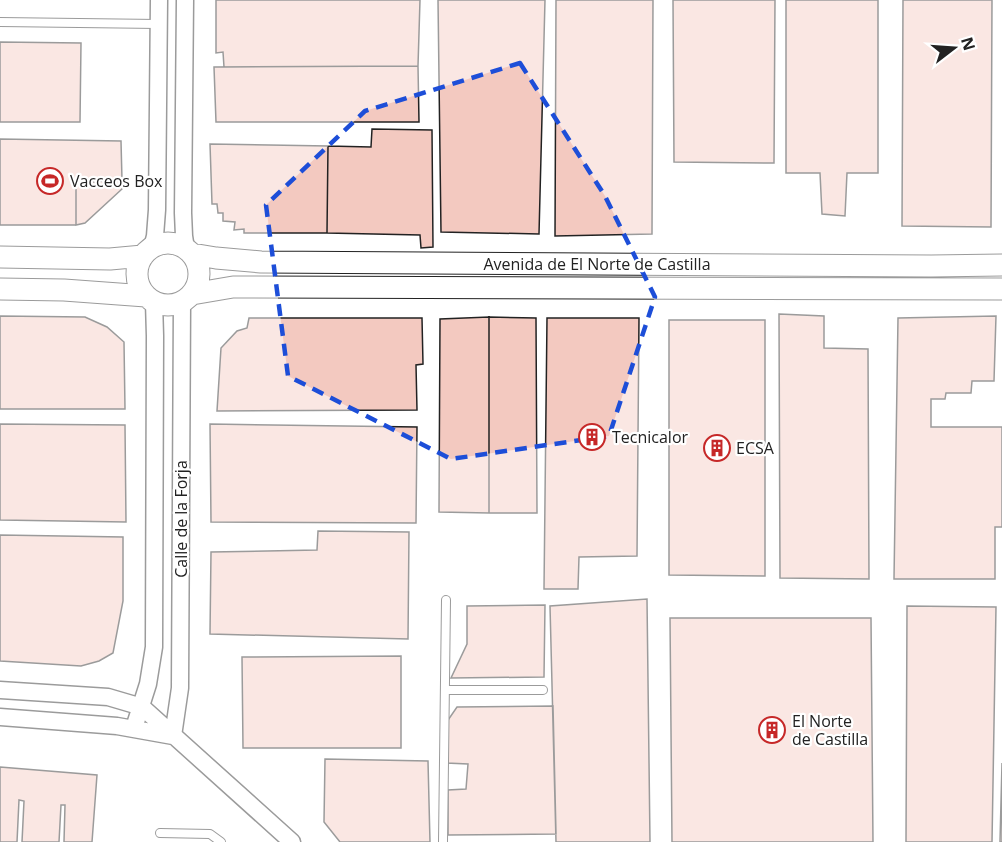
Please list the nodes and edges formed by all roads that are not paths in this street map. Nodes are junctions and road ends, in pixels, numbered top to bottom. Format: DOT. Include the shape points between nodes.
graph roads {
  1 [pos="159,0"];
  2 [pos="185,0"];
  3 [pos="0,22"];
  4 [pos="159,24"];
  5 [pos="189,251"];
  6 [pos="148,252"];
  7 [pos="0,257"];
  8 [pos="1002,265"];
  9 [pos="0,289"];
  10 [pos="1002,289"];
  11 [pos="187,298"];
  12 [pos="150,299"];
  13 [pos="446,600"];
  14 [pos="0,690"];
  15 [pos="445,690"];
  16 [pos="543,690"];
  17 [pos="142,707"];
  18 [pos="0,717"];
  19 [pos="134,728"];
  20 [pos="173,736"];
  21 [pos="160,833"];
  22 [pos="290,841"];
  23 [pos="221,842"];
  24 [pos="443,842"];
  1 -- 4 [label="street"];
  2 -- 5 [label="street" via="183,213"];
  3 -- 4 [label="lane"];
  4 -- 6 [label="street" via="157,210 155,236"];
  5 -- 6 [label="street, Avenida de El Norte de Castilla" via="166,243"];
  5 -- 8 [label="street, Avenida de El Norte de Castilla" via="261,262"];
  5 -- 11 [label="street" via="198,266 199,277"];
  6 -- 7 [label="street, Avenida de El Norte de Castilla" via="110,259"];
  6 -- 12 [label="street" via="137,278"];
  9 -- 12 [label="street, Avenida de El Norte de Castilla" via="64,290"];
  10 -- 11 [label="street, Avenida de El Norte de Castilla" via="233,287"];
  11 -- 12 [label="street, Avenida de El Norte de Castilla" via="173,305"];
  11 -- 20 [label="street, Calle de la Forja" via="180,688"];
  12 -- 17 [label="street, Calle de la Forja" via="155,336 154,647"];
  13 -- 15 [label="lane"];
  14 -- 17 [label="street" via="108,697"];
  15 -- 16 [label="lane"];
  15 -- 24 [label="lane"];
  17 -- 19 [label="street, Calle de la Forja"];
  17 -- 20 [label="street"];
  18 -- 19 [label="street"];
  19 -- 20 [label="street"];
  20 -- 22 [label="street"];
  21 -- 23 [label="lane" via="210,834"];
}
